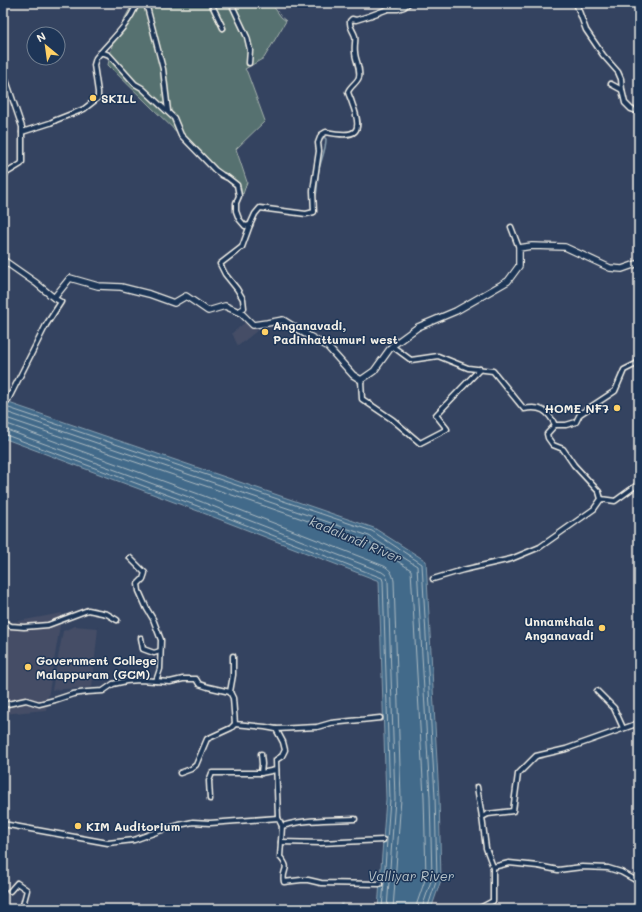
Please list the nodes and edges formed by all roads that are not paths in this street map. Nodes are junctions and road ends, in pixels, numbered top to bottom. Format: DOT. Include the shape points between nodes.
graph roads {
  1 [pos="138,3"];
  2 [pos="146,3"];
  3 [pos="211,3"];
  4 [pos="231,3"];
  5 [pos="409,3"];
  6 [pos="576,3"];
  7 [pos="223,28"];
  8 [pos="100,53"];
  9 [pos="249,63"];
  10 [pos="3,71"];
  11 [pos="612,84"];
  12 [pos="622,90"];
  13 [pos="166,110"];
  14 [pos="639,112"];
  15 [pos="22,132"];
  16 [pos="3,175"];
  17 [pos="250,225"];
  18 [pos="511,227"];
  19 [pos="519,248"];
  20 [pos="3,260"];
  21 [pos="639,263"];
  22 [pos="54,298"];
  23 [pos="237,312"];
  24 [pos="392,346"];
  25 [pos="639,360"];
  26 [pos="480,369"];
  27 [pos="361,380"];
  28 [pos="8,400"];
  29 [pos="555,425"];
  30 [pos="639,486"];
  31 [pos="601,498"];
  32 [pos="130,558"];
  33 [pos="433,579"];
  34 [pos="117,620"];
  35 [pos="3,622"];
  36 [pos="141,638"];
  37 [pos="160,651"];
  38 [pos="233,656"];
  39 [pos="156,681"];
  40 [pos="597,691"];
  41 [pos="230,692"];
  42 [pos="3,705"];
  43 [pos="380,718"];
  44 [pos="639,723"];
  45 [pos="235,724"];
  46 [pos="623,728"];
  47 [pos="276,729"];
  48 [pos="261,754"];
  49 [pos="276,770"];
  50 [pos="180,773"];
  51 [pos="261,773"];
  52 [pos="477,787"];
  53 [pos="210,799"];
  54 [pos="482,817"];
  55 [pos="278,818"];
  56 [pos="355,819"];
  57 [pos="3,824"];
  58 [pos="282,826"];
  59 [pos="383,840"];
  60 [pos="281,842"];
  61 [pos="493,867"];
  62 [pos="639,882"];
  63 [pos="380,884"];
  64 [pos="10,891"];
  65 [pos="22,909"];
  66 [pos="478,909"];
  1 -- 8 [label="street" via="128,22"];
  2 -- 13 [label="street" via="163,69 168,111"];
  3 -- 7 [label="street"];
  4 -- 9 [label="street" via="247,37"];
  5 -- 17 [label="street" via="398,9 388,9 350,21 360,70 357,82 348,89 348,92 358,128 353,134 326,132 319,138 314,212 306,214 260,208"];
  6 -- 12 [label="street" via="586,30 618,72"];
  8 -- 13 [label="street" via="109,55 135,84"];
  8 -- 15 [label="street" via="94,65 98,98 84,109"];
  10 -- 15 [label="street"];
  11 -- 12 [label="street"];
  12 -- 14 [label="street" via="625,103"];
  13 -- 17 [label="street" via="174,118 181,135 215,170 237,185 239,196 236,211 245,226"];
  15 -- 16 [label="street" via="22,162"];
  17 -- 23 [label="street" via="242,247 220,264 244,299 244,308"];
  18 -- 19 [label="street"];
  19 -- 21 [label="main road" via="565,247 610,268 622,269"];
  19 -- 24 [label="main road" via="519,266 508,281 456,311 418,327"];
  20 -- 22 [label="main road"];
  22 -- 23 [label="main road" via="70,278 98,286 121,287 174,303 186,296 208,311 225,306"];
  22 -- 28 [label="street" via="61,302 46,325"];
  23 -- 27 [label="main road" via="253,325 283,320 327,346 353,375"];
  24 -- 26 [label="street" via="411,360 438,356 468,368"];
  24 -- 27 [label="main road" via="374,371"];
  25 -- 29 [label="street" via="624,370 615,390 580,414 576,422"];
  26 -- 27 [label="street" via="436,415 447,429 420,443 393,420 362,399"];
  26 -- 29 [label="street" via="493,371 524,409 533,407 544,410"];
  29 -- 31 [label="street" via="547,434 548,438 553,445 563,449 599,492"];
  30 -- 31 [label="street" via="615,501"];
  31 -- 33 [label="street" via="594,509 540,547 511,560"];
  32 -- 37 [label="street" via="145,573 138,584 139,591 157,628"];
  34 -- 35 [label="street" via="107,614 88,610 48,625 24,627 11,626"];
  36 -- 37 [label="street" via="143,649 154,653"];
  37 -- 39 [label="street" via="160,669"];
  38 -- 41 [label="street"];
  39 -- 41 [label="street" via="196,679 199,684"];
  39 -- 42 [label="street" via="126,681 113,684 103,691 73,694 39,704 26,700"];
  40 -- 46 [label="street" via="614,708"];
  41 -- 45 [label="street" via="233,698"];
  43 -- 47 [label="street" via="317,727"];
  44 -- 46 [label="street"];
  45 -- 47 [label="street"];
  45 -- 50 [label="street" via="232,728 207,739 196,765"];
  46 -- 54 [label="street" via="566,749 536,756 518,774 513,811"];
  47 -- 49 [label="street" via="285,750 276,760"];
  48 -- 51 [label="street"];
  49 -- 51 [label="street"];
  49 -- 55 [label="street"];
  51 -- 53 [label="street" via="212,773 209,781"];
  52 -- 54 [label="street"];
  54 -- 61 [label="street" via="486,848"];
  55 -- 57 [label="street" via="193,822 134,840 108,843"];
  55 -- 58 [label="street"];
  56 -- 58 [label="street" via="314,820"];
  58 -- 60 [label="street"];
  59 -- 60 [label="street"];
  60 -- 63 [label="street" via="280,857 286,866 284,882 308,880 321,884"];
  61 -- 62 [label="street" via="509,863 558,870 582,867 608,868"];
  61 -- 66 [label="street" via="493,901"];
  64 -- 65 [label="street" via="17,883 28,890"];
}
